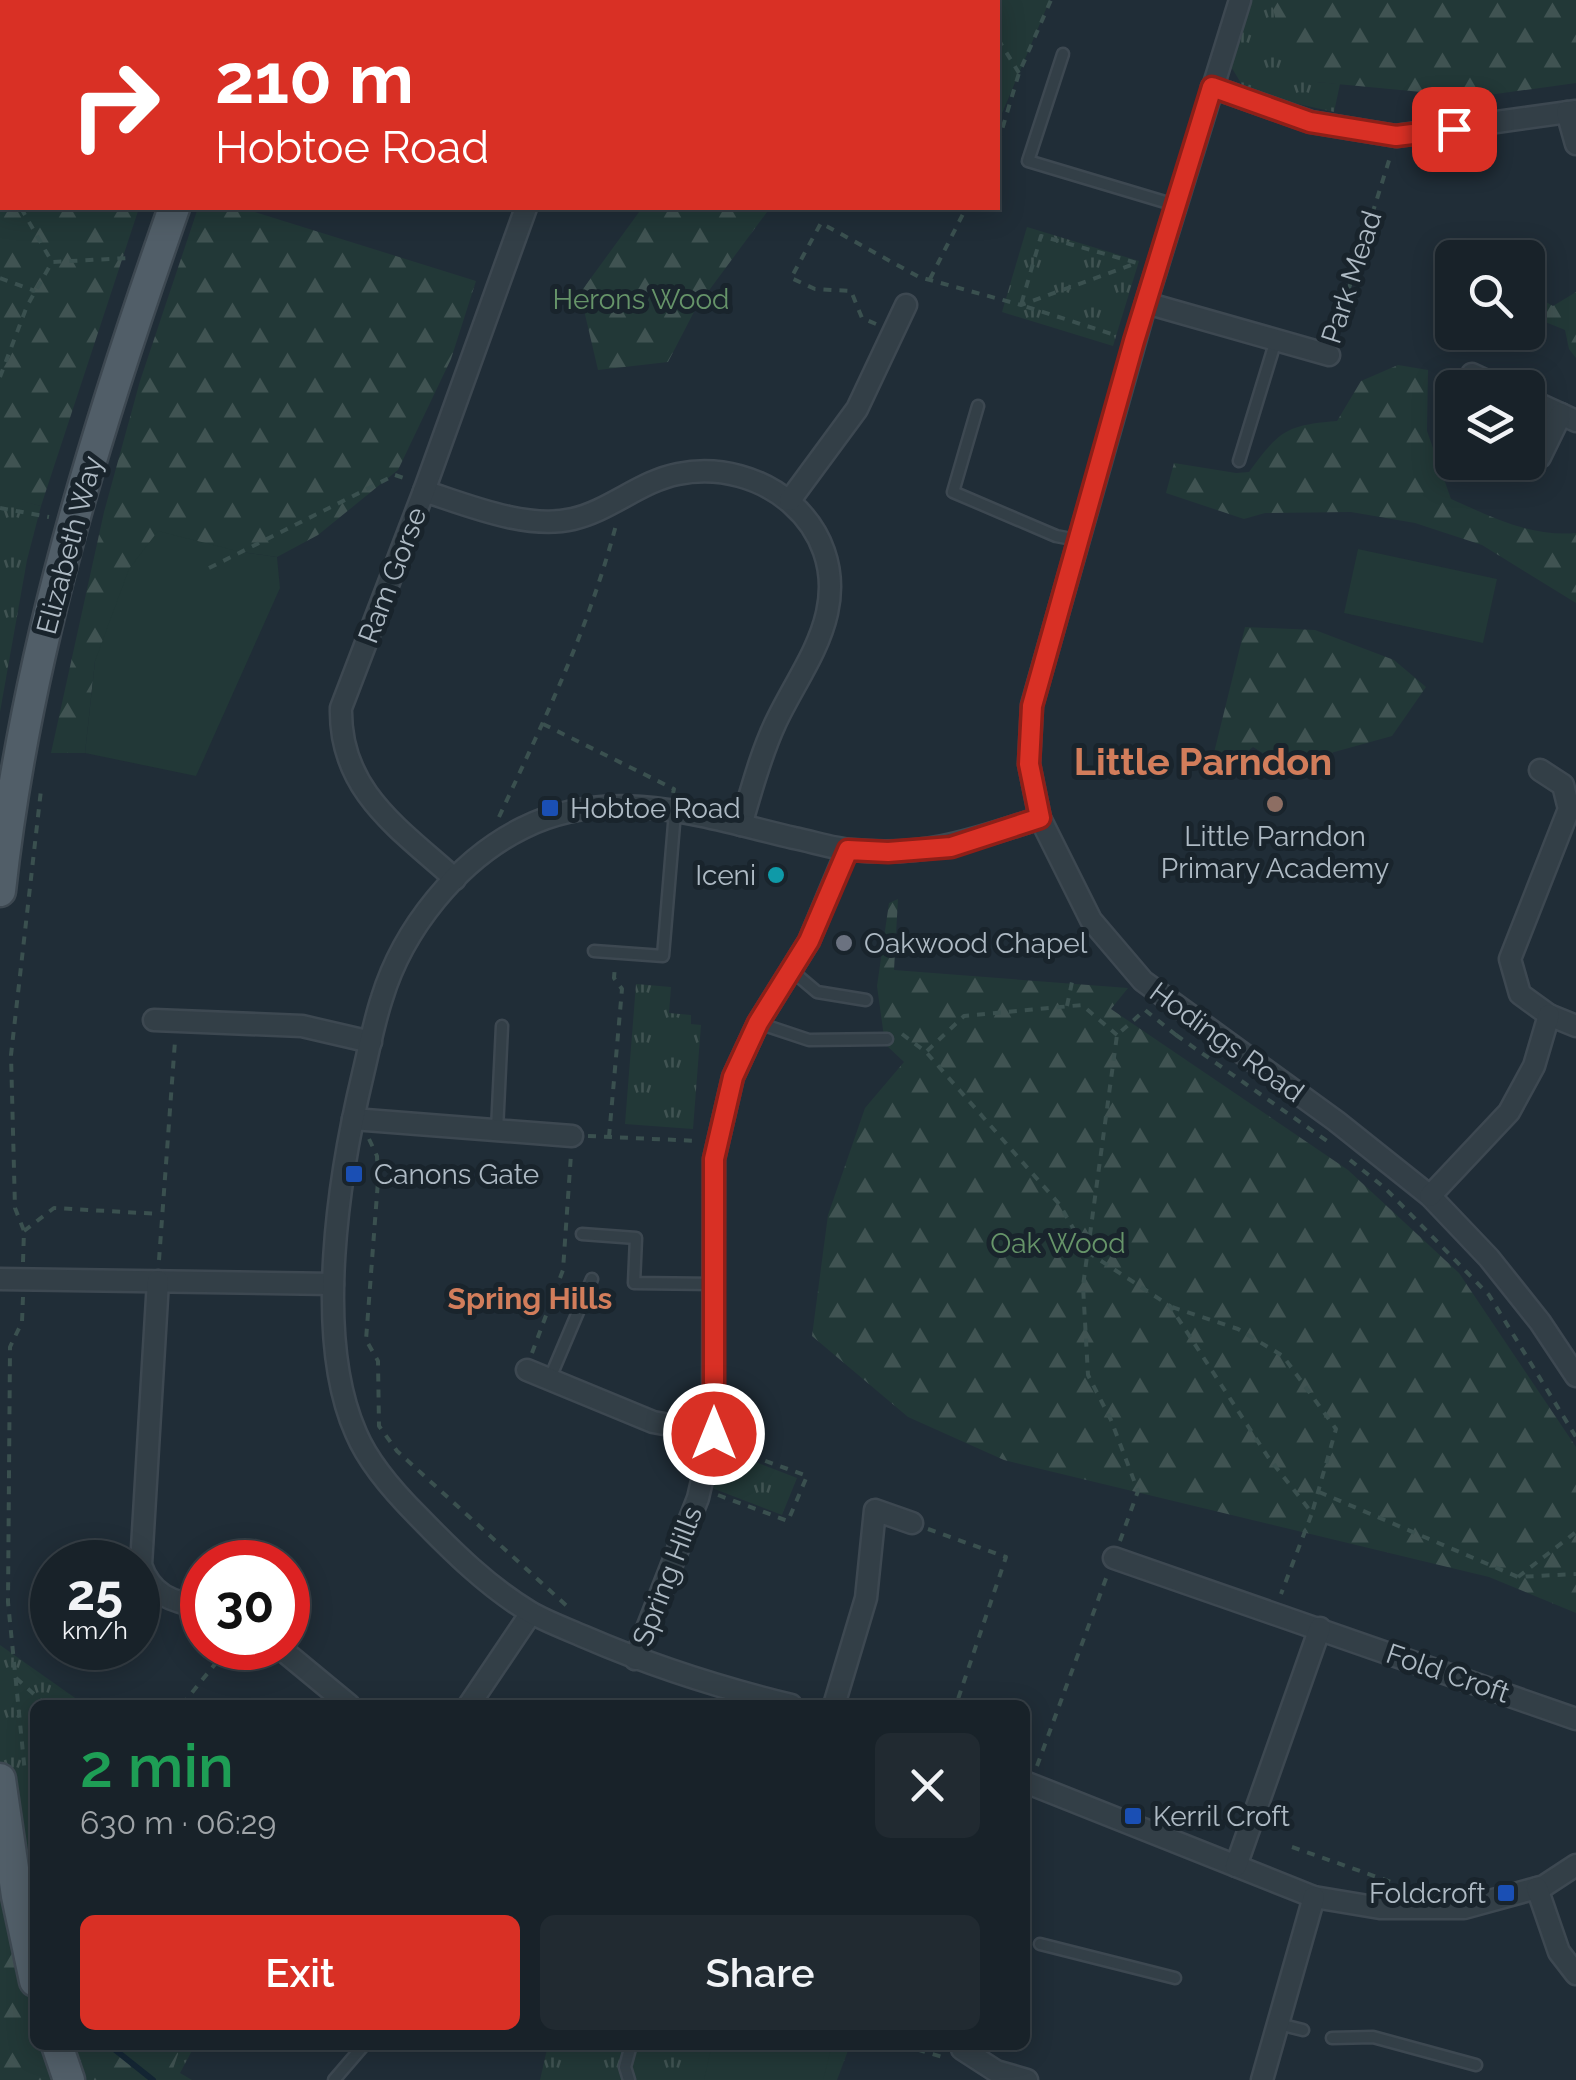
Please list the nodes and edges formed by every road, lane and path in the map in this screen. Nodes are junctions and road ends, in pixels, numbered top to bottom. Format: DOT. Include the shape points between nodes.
graph roads {
  1 [pos="1051,0"];
  2 [pos="1240,0"];
  3 [pos="1000,42"];
  4 [pos="1063,54"];
  5 [pos="1019,73"];
  6 [pos="1212,87"];
  7 [pos="1572,112"];
  8 [pos="1000,135"];
  9 [pos="1396,136"];
  10 [pos="1576,144"];
  11 [pos="1175,205"];
  12 [pos="21,210"];
  13 [pos="173,210"];
  14 [pos="525,210"];
  15 [pos="965,210"];
  16 [pos="133,258"];
  17 [pos="52,262"];
  18 [pos="0,278"];
  19 [pos="929,280"];
  20 [pos="35,291"];
  21 [pos="1021,304"];
  22 [pos="1146,304"];
  23 [pos="906,305"];
  24 [pos="894,332"];
  25 [pos="1276,340"];
  26 [pos="1134,341"];
  27 [pos="1328,355"];
  28 [pos="0,377"];
  29 [pos="978,406"];
  30 [pos="1545,407"];
  31 [pos="1568,417"];
  32 [pos="1545,450"];
  33 [pos="1239,461"];
  34 [pos="425,488"];
  35 [pos="624,496"];
  36 [pos="790,500"];
  37 [pos="0,508"];
  38 [pos="60,519"];
  39 [pos="1077,540"];
  40 [pos="209,568"];
  41 [pos="542,723"];
  42 [pos="1540,770"];
  43 [pos="42,780"];
  44 [pos="672,808"];
  45 [pos="1040,818"];
  46 [pos="741,826"];
  47 [pos="848,850"];
  48 [pos="482,854"];
  49 [pos="455,879"];
  50 [pos="0,892"];
  51 [pos="594,950"];
  52 [pos="616,952"];
  53 [pos="791,970"];
  54 [pos="1072,982"];
  55 [pos="866,1000"];
  56 [pos="1067,1006"];
  57 [pos="1549,1015"];
  58 [pos="1190,1016"];
  59 [pos="154,1020"];
  60 [pos="177,1021"];
  61 [pos="758,1023"];
  62 [pos="502,1026"];
  63 [pos="1576,1026"];
  64 [pos="1117,1035"];
  65 [pos="1176,1035"];
  66 [pos="888,1040"];
  67 [pos="371,1042"];
  68 [pos="926,1052"];
  69 [pos="357,1119"];
  70 [pos="497,1130"];
  71 [pos="572,1136"];
  72 [pos="608,1137"];
  73 [pos="718,1141"];
  74 [pos="1328,1142"];
  75 [pos="1342,1154"];
  76 [pos="1430,1196"];
  77 [pos="160,1214"];
  78 [pos="24,1231"];
  79 [pos="582,1234"];
  80 [pos="1086,1251"];
  81 [pos="0,1279"];
  82 [pos="592,1279"];
  83 [pos="23,1280"];
  84 [pos="158,1281"];
  85 [pos="333,1284"];
  86 [pos="714,1284"];
  87 [pos="1170,1306"];
  88 [pos="527,1370"];
  89 [pos="1576,1376"];
  90 [pos="550,1380"];
  91 [pos="713,1437"];
  92 [pos="1576,1437"];
  93 [pos="700,1488"];
  94 [pos="1318,1492"];
  95 [pos="1312,1513"];
  96 [pos="912,1523"];
  97 [pos="1576,1532"];
  98 [pos="1114,1558"];
  99 [pos="1576,1574"];
  100 [pos="1518,1578"];
  101 [pos="180,1603"];
  102 [pos="531,1613"];
  103 [pos="1274,1613"];
  104 [pos="576,1614"];
  105 [pos="1320,1628"];
  106 [pos="635,1659"];
  107 [pos="210,1670"];
  108 [pos="307,1670"];
  109 [pos="14,1676"];
  110 [pos="40,1700"];
  111 [pos="186,1700"];
  112 [pos="344,1700"];
  113 [pos="477,1700"];
  114 [pos="774,1700"];
  115 [pos="835,1700"];
  116 [pos="958,1700"];
  117 [pos="1576,1718"];
  118 [pos="13,1779"];
  119 [pos="1030,1780"];
  120 [pos="1030,1789"];
  121 [pos="1292,1846"];
  122 [pos="1576,1865"];
  123 [pos="1236,1866"];
  124 [pos="1537,1888"];
  125 [pos="1314,1897"];
  126 [pos="1416,1908"];
  127 [pos="1040,1944"];
  128 [pos="30,1956"];
  129 [pos="1576,1974"];
  130 [pos="1175,1978"];
  131 [pos="1278,2024"];
  132 [pos="1304,2030"];
  133 [pos="1332,2038"];
  134 [pos="59,2050"];
  135 [pos="360,2050"];
  136 [pos="629,2050"];
  137 [pos="920,2050"];
  138 [pos="970,2052"];
  139 [pos="1476,2066"];
  140 [pos="69,2080"];
  141 [pos="334,2080"];
  142 [pos="629,2080"];
  143 [pos="1027,2080"];
  144 [pos="1262,2080"];
  1 -- 5 [label="path"];
  2 -- 6 [label="street, Hodings Road"];
  3 -- 5 [label="path"];
  4 -- 11 [label="lane" via="1028,161"];
  5 -- 8 [label="path"];
  6 -- 9 [label="street" via="1310,122"];
  6 -- 11 [label="street, Hodings Road"];
  7 -- 9 [label="street"];
  7 -- 10 [label="street"];
  9 -- 27 [label="path, Park Mead"];
  11 -- 22 [label="street, Hodings Road"];
  12 -- 17 [label="path"];
  13 -- 50 [label="main road, Elizabeth Way" via="127,342 50,614"];
  14 -- 34 [label="street"];
  15 -- 19 [label="path"];
  16 -- 17 [label="path"];
  17 -- 20 [label="path"];
  18 -- 20 [label="path"];
  19 -- 21 [label="path"];
  19 -- 24 [label="path" via="820,223 791,278 815,289 852,291 862,318"];
  20 -- 28 [label="path"];
  21 -- 21 [label="path" via="1041,236 1137,263 1054,293"];
  21 -- 26 [label="path"];
  22 -- 25 [label="street, Park Mead"];
  22 -- 26 [label="street, Hodings Road"];
  23 -- 24 [label="street"];
  24 -- 36 [label="street" via="856,409"];
  25 -- 27 [label="street, Park Mead"];
  25 -- 33 [label="lane"];
  26 -- 39 [label="street, Hodings Road"];
  29 -- 39 [label="lane" via="953,492"];
  30 -- 31 [label="street"];
  31 -- 32 [label="street"];
  34 -- 35 [label="street, Ram Gorse" via="510,519 572,520"];
  34 -- 40 [label="path" via="396,476"];
  34 -- 49 [label="street, Ram Gorse" via="341,708 340,733 351,770 381,812"];
  35 -- 36 [label="street, Ram Gorse" via="674,474 719,470"];
  35 -- 41 [label="path" via="594,605"];
  36 -- 46 [label="street, Ram Gorse" via="819,537 830,587 827,613 774,726"];
  37 -- 38 [label="path"];
  39 -- 45 [label="street, Hodings Road" via="1032,706 1029,764"];
  41 -- 44 [label="path" via="674,789"];
  41 -- 48 [label="path"];
  42 -- 57 [label="street" via="1563,785 1569,809 1510,959 1520,994"];
  43 -- 78 [label="path" via="10,1055 15,1208"];
  44 -- 46 [label="street"];
  44 -- 48 [label="street" via="605,808 552,817"];
  44 -- 52 [label="lane" via="663,956"];
  45 -- 47 [label="street" via="951,847"];
  45 -- 58 [label="street, Hodings Road" via="1091,920 1143,981"];
  46 -- 47 [label="street"];
  47 -- 53 [label="street, Spring Hills"];
  48 -- 49 [label="street"];
  49 -- 67 [label="street" via="396,960"];
  51 -- 52 [label="lane"];
  52 -- 72 [label="path" via="614,978 622,989"];
  53 -- 55 [label="lane" via="817,992"];
  53 -- 61 [label="street, Spring Hills"];
  54 -- 56 [label="path"];
  56 -- 64 [label="path" via="1082,1005"];
  56 -- 68 [label="path" via="964,1016"];
  57 -- 63 [label="street"];
  57 -- 76 [label="street" via="1534,1066 1509,1112"];
  58 -- 65 [label="path"];
  58 -- 76 [label="street, Hodings Road"];
  59 -- 60 [label="street"];
  60 -- 67 [label="street" via="302,1026"];
  60 -- 77 [label="path"];
  61 -- 66 [label="lane" via="809,1040"];
  61 -- 73 [label="street, Spring Hills" via="733,1077"];
  62 -- 70 [label="lane"];
  64 -- 65 [label="path" via="1145,1010"];
  64 -- 80 [label="path"];
  65 -- 74 [label="path"];
  66 -- 68 [label="path" via="902,1034"];
  67 -- 69 [label="street"];
  68 -- 80 [label="path" via="1060,1205"];
  69 -- 70 [label="street"];
  69 -- 85 [label="street" via="341,1180"];
  69 -- 104 [label="path" via="377,1156 366,1340 378,1361 379,1426 397,1451"];
  70 -- 71 [label="street"];
  71 -- 72 [label="path"];
  71 -- 88 [label="path" via="563,1270"];
  72 -- 73 [label="path"];
  73 -- 86 [label="street, Spring Hills"];
  75 -- 92 [label="path" via="1385,1188 1489,1295"];
  76 -- 89 [label="street, Hodings Road" via="1489,1258"];
  77 -- 78 [label="path" via="54,1208"];
  77 -- 84 [label="path"];
  78 -- 83 [label="path"];
  79 -- 86 [label="lane" via="636,1238 634,1283"];
  80 -- 87 [label="path"];
  80 -- 98 [label="path" via="1088,1374 1138,1491"];
  81 -- 83 [label="street"];
  82 -- 90 [label="lane"];
  83 -- 84 [label="street"];
  83 -- 109 [label="path" via="22,1322 10,1347 8,1602"];
  84 -- 85 [label="street"];
  84 -- 101 [label="street" via="141,1564 158,1593"];
  85 -- 102 [label="street" via="340,1380 356,1435 396,1493 460,1560"];
  86 -- 91 [label="street, Spring Hills"];
  87 -- 94 [label="path" via="1238,1329 1283,1356 1336,1429"];
  87 -- 95 [label="path"];
  88 -- 90 [label="street"];
  90 -- 91 [label="street" via="653,1422"];
  91 -- 93 [label="street, Spring Hills"];
  91 -- 93 [label="path" via="808,1476 788,1521"];
  93 -- 106 [label="street, Spring Hills"];
  94 -- 95 [label="path"];
  94 -- 100 [label="path"];
  95 -- 103 [label="path"];
  96 -- 115 [label="street" via="875,1510 866,1598"];
  96 -- 116 [label="path" via="1006,1557"];
  97 -- 100 [label="path"];
  98 -- 103 [label="street, Fold Croft"];
  98 -- 119 [label="path"];
  99 -- 100 [label="path"];
  102 -- 106 [label="street"];
  102 -- 113 [label="street"];
  103 -- 105 [label="street, Fold Croft"];
  105 -- 117 [label="street, Fold Croft"];
  105 -- 123 [label="street"];
  106 -- 114 [label="street"];
  107 -- 111 [label="path"];
  108 -- 112 [label="street"];
  109 -- 110 [label="path"];
  109 -- 118 [label="path"];
  118 -- 128 [label="main road" via="18,1896"];
  120 -- 123 [label="street"];
  121 -- 126 [label="path" via="1394,1883"];
  122 -- 124 [label="street"];
  123 -- 125 [label="street"];
  124 -- 126 [label="street" via="1464,1908"];
  124 -- 129 [label="street" via="1559,1952"];
  125 -- 126 [label="street"];
  125 -- 131 [label="street"];
  127 -- 130 [label="lane"];
  131 -- 132 [label="lane"];
  131 -- 144 [label="street"];
  133 -- 139 [label="lane" via="1373,2037"];
  134 -- 140 [label="main road"];
  135 -- 141 [label="lane"];
  136 -- 142 [label="lane"];
  137 -- 138 [label="path" via="962,2062"];
  138 -- 143 [label="street" via="996,2072"];
}
